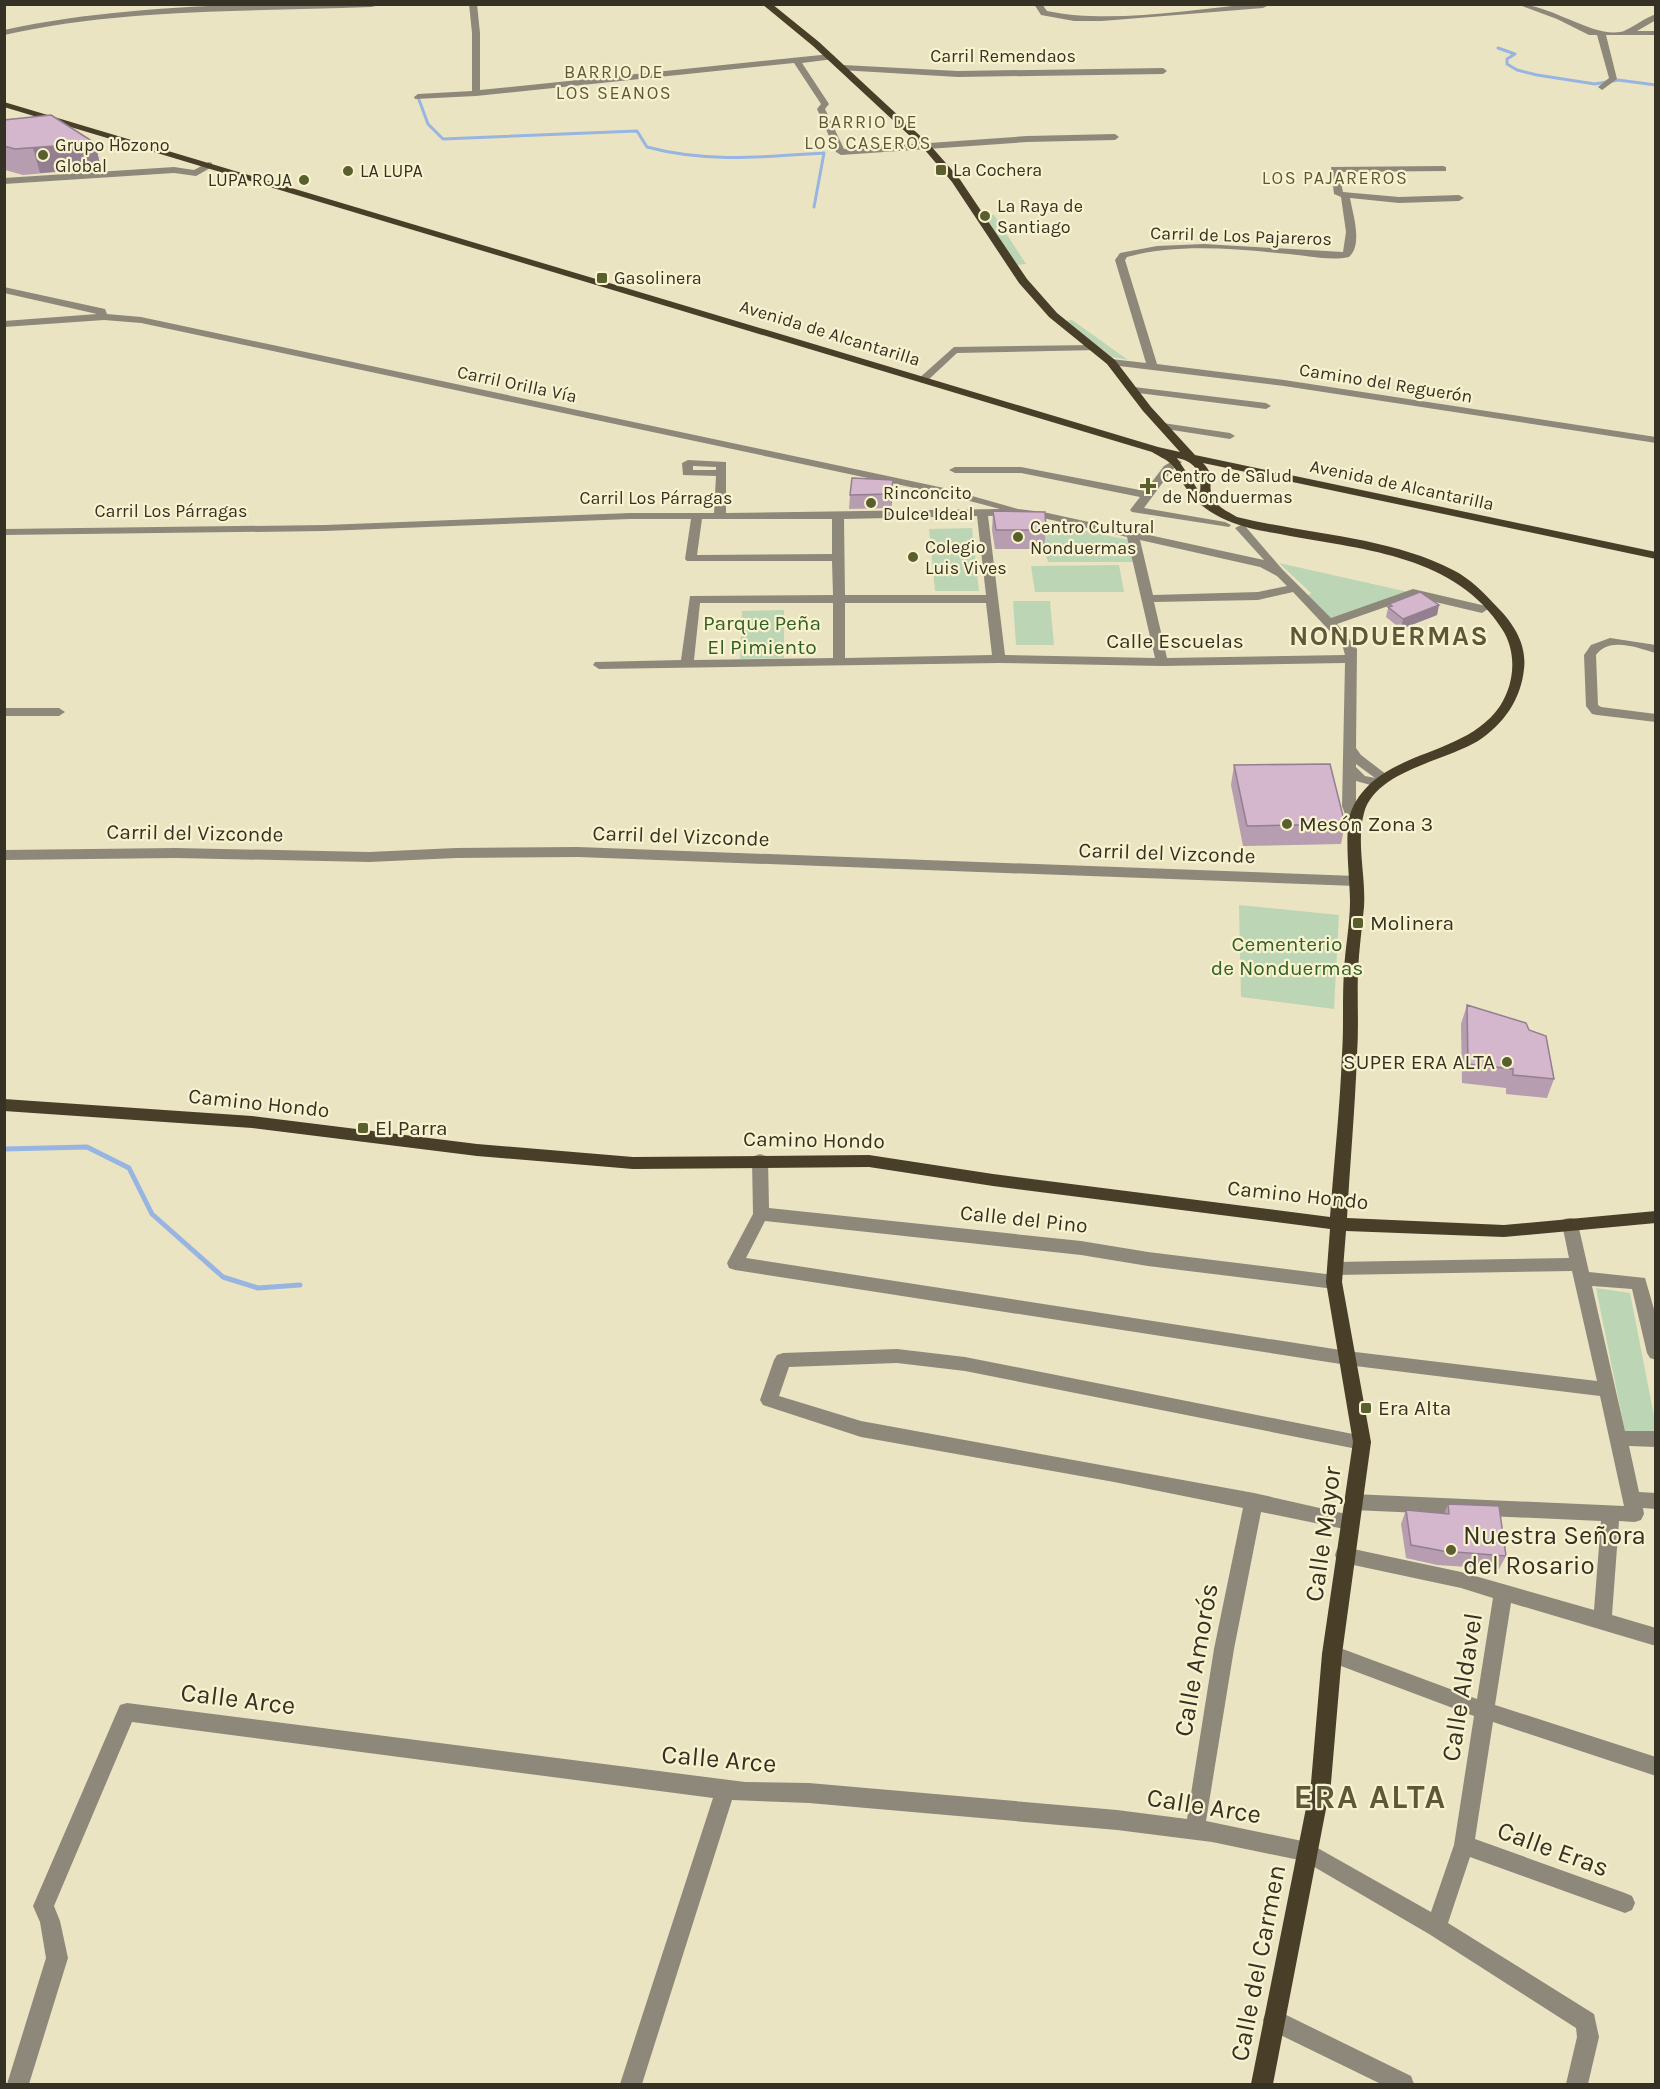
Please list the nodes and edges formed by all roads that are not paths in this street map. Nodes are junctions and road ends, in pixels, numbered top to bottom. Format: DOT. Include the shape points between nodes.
graph roads {
  1 [pos="381,4"];
  2 [pos="473,4"];
  3 [pos="766,4"];
  4 [pos="1038,4"];
  5 [pos="1179,4"];
  6 [pos="1229,4"];
  7 [pos="1521,4"];
  8 [pos="1263,6"];
  9 [pos="1656,16"];
  10 [pos="4,33"];
  11 [pos="1656,33"];
  12 [pos="1606,34"];
  13 [pos="831,57"];
  14 [pos="797,62"];
  15 [pos="843,68"];
  16 [pos="1163,71"];
  17 [pos="1602,87"];
  18 [pos="476,93"];
  19 [pos="418,97"];
  20 [pos="4,104"];
  21 [pos="1115,136"];
  22 [pos="926,146"];
  23 [pos="209,165"];
  24 [pos="1443,169"];
  25 [pos="4,181"];
  26 [pos="1345,195"];
  27 [pos="1459,198"];
  28 [pos="4,290"];
  29 [pos="104,317"];
  30 [pos="4,324"];
  31 [pos="1093,348"];
  32 [pos="1111,362"];
  33 [pos="1153,368"];
  34 [pos="922,380"];
  35 [pos="1134,390"];
  36 [pos="1266,406"];
  37 [pos="1162,426"];
  38 [pos="1230,436"];
  39 [pos="1656,440"];
  40 [pos="1156,450"];
  41 [pos="1190,458"];
  42 [pos="1176,462"];
  43 [pos="955,470"];
  44 [pos="1242,470"];
  45 [pos="722,473"];
  46 [pos="1183,474"];
  47 [pos="1207,477"];
  48 [pos="1147,495"];
  49 [pos="1018,512"];
  50 [pos="982,514"];
  51 [pos="697,516"];
  52 [pos="720,516"];
  53 [pos="838,516"];
  54 [pos="1224,520"];
  55 [pos="1241,528"];
  56 [pos="4,532"];
  57 [pos="1133,536"];
  58 [pos="1656,556"];
  59 [pos="838,557"];
  60 [pos="1281,573"];
  61 [pos="1295,588"];
  62 [pos="992,598"];
  63 [pos="839,599"];
  64 [pos="1149,599"];
  65 [pos="1482,609"];
  66 [pos="1329,622"];
  67 [pos="1656,649"];
  68 [pos="999,659"];
  69 [pos="1352,659"];
  70 [pos="839,661"];
  71 [pos="1162,662"];
  72 [pos="687,663"];
  73 [pos="599,665"];
  74 [pos="4,712"];
  75 [pos="59,712"];
  76 [pos="1656,718"];
  77 [pos="1351,751"];
  78 [pos="1349,768"];
  79 [pos="1381,780"];
  80 [pos="1355,822"];
  81 [pos="4,855"];
  82 [pos="1356,881"];
  83 [pos="4,1105"];
  84 [pos="759,1160"];
  85 [pos="761,1214"];
  86 [pos="1656,1217"];
  87 [pos="1337,1224"];
  88 [pos="1570,1224"];
  89 [pos="1581,1271"];
  90 [pos="1334,1276"];
  91 [pos="1656,1353"];
  92 [pos="1347,1358"];
  93 [pos="1608,1390"];
  94 [pos="1618,1438"];
  95 [pos="1656,1439"];
  96 [pos="1362,1442"];
  97 [pos="1632,1499"];
  98 [pos="1254,1501"];
  99 [pos="1656,1501"];
  100 [pos="1353,1502"];
  101 [pos="1611,1512"];
  102 [pos="1349,1522"];
  103 [pos="1344,1556"];
  104 [pos="1503,1594"];
  105 [pos="1602,1622"];
  106 [pos="1656,1637"];
  107 [pos="1332,1654"];
  108 [pos="1486,1711"];
  109 [pos="1656,1767"];
  110 [pos="725,1790"];
  111 [pos="1195,1830"];
  112 [pos="1464,1845"];
  113 [pos="1307,1852"];
  114 [pos="1624,1903"];
  115 [pos="1436,1928"];
  116 [pos="1274,2020"];
  117 [pos="18,2085"];
  118 [pos="631,2085"];
  119 [pos="1262,2085"];
  120 [pos="1403,2085"];
  121 [pos="1576,2085"];
  1 -- 10 [label="street" via="167,11 47,22"];
  2 -- 18 [label="street" via="477,33"];
  3 -- 13 [label="main road"];
  4 -- 8 [label="street" via="1044,13 1074,19"];
  5 -- 6 [label="street"];
  7 -- 12 [label="street" via="1592,33"];
  9 -- 12 [label="street" via="1637,28"];
  11 -- 12 [label="street"];
  12 -- 17 [label="street" via="1613,78"];
  13 -- 14 [label="street"];
  13 -- 15 [label="main road"];
  14 -- 18 [label="street"];
  14 -- 22 [label="street" via="825,104 821,109 841,152"];
  15 -- 16 [label="street, Carril Remendaos" via="958,74"];
  15 -- 22 [label="main road"];
  18 -- 19 [label="street"];
  20 -- 23 [label="main road, Avenida de Alcantarilla"];
  21 -- 22 [label="street"];
  22 -- 31 [label="main road" via="957,180 1023,281 1053,315"];
  23 -- 25 [label="street" via="196,173 174,170"];
  23 -- 34 [label="main road, Avenida de Alcantarilla"];
  24 -- 26 [label="street, Carril de Los Pajareros" via="1334,169 1340,194"];
  26 -- 27 [label="street" via="1399,200"];
  26 -- 33 [label="street, Carril de Los Pajareros" via="1351,232 1350,251 1346,255 1181,248 1123,255 1120,260"];
  28 -- 29 [label="street" via="101,311"];
  29 -- 30 [label="street, Carril Orilla Vía"];
  29 -- 49 [label="street, Carril Orilla Vía" via="141,320 944,491"];
  31 -- 32 [label="main road"];
  31 -- 34 [label="street" via="954,350"];
  32 -- 33 [label="street, Camino del Reguerón"];
  32 -- 35 [label="main road"];
  33 -- 39 [label="street, Camino del Reguerón" via="1284,383"];
  34 -- 40 [label="main road, Avenida de Alcantarilla"];
  35 -- 36 [label="street"];
  35 -- 37 [label="main road"];
  37 -- 38 [label="street"];
  37 -- 41 [label="main road"];
  40 -- 41 [label="main road, Avenida de Alcantarilla"];
  40 -- 42 [label="main road"];
  41 -- 44 [label="main road, Avenida de Alcantarilla"];
  41 -- 46 [label="main road"];
  41 -- 47 [label="main road"];
  42 -- 46 [label="main road"];
  42 -- 48 [label="street"];
  43 -- 48 [label="street" via="1021,470"];
  44 -- 47 [label="main road" via="1218,471"];
  44 -- 58 [label="main road, Avenida de Alcantarilla"];
  45 -- 52 [label="street"];
  46 -- 47 [label="street" via="1194,479"];
  46 -- 54 [label="main road" via="1197,497"];
  47 -- 54 [label="main road" via="1206,495"];
  48 -- 54 [label="street" via="1136,510"];
  49 -- 50 [label="street, Carril Los Párragas"];
  49 -- 57 [label="street, Carril Los Párragas"];
  50 -- 53 [label="street, Carril Los Párragas"];
  50 -- 62 [label="street"];
  51 -- 52 [label="street, Carril Los Párragas"];
  51 -- 56 [label="street, Carril Los Párragas" via="326,528"];
  51 -- 59 [label="street" via="692,559"];
  52 -- 53 [label="street, Carril Los Párragas"];
  53 -- 59 [label="street"];
  54 -- 79 [label="main road" via="1382,548 1424,561 1465,582 1507,625 1517,647 1519,670 1516,686 1500,715 1471,739"];
  55 -- 60 [label="street"];
  57 -- 60 [label="street, Carril Los Párragas" via="1264,564"];
  57 -- 64 [label="street"];
  59 -- 63 [label="street"];
  60 -- 61 [label="street, Carril Los Párragas"];
  61 -- 64 [label="street" via="1258,596"];
  61 -- 66 [label="street, Carril Los Párragas"];
  62 -- 63 [label="street"];
  62 -- 68 [label="street"];
  63 -- 70 [label="street"];
  63 -- 72 [label="street" via="694,599"];
  64 -- 71 [label="street"];
  65 -- 66 [label="street" via="1413,593"];
  66 -- 69 [label="street, Carril Los Párragas" via="1347,642"];
  67 -- 76 [label="street" via="1609,642 1598,645 1590,655 1592,706 1597,711"];
  68 -- 70 [label="street, Calle Escuelas"];
  68 -- 71 [label="street, Calle Escuelas"];
  69 -- 71 [label="street, Calle Escuelas"];
  69 -- 77 [label="street"];
  70 -- 72 [label="street, Calle Escuelas"];
  72 -- 73 [label="street, Calle Escuelas"];
  74 -- 75 [label="street"];
  77 -- 78 [label="street"];
  77 -- 79 [label="street"];
  78 -- 79 [label="street" via="1361,779"];
  78 -- 80 [label="street" via="1349,806"];
  79 -- 80 [label="main road" via="1360,804"];
  80 -- 82 [label="main road, Calle Mayor"];
  81 -- 82 [label="street, Carril del Vizconde" via="369,857 578,852"];
  82 -- 87 [label="main road, Calle Mayor" via="1350,1053"];
  83 -- 84 [label="main road, Camino Hondo" via="252,1122 477,1150 633,1163"];
  84 -- 85 [label="street"];
  84 -- 87 [label="main road, Camino Hondo" via="869,1161"];
  85 -- 90 [label="street, Calle del Pino" via="1081,1248 1148,1259"];
  85 -- 92 [label="street" via="735,1263"];
  86 -- 88 [label="main road, Camino Hondo"];
  87 -- 88 [label="main road, Camino Hondo" via="1504,1231"];
  87 -- 90 [label="main road, Calle Mayor"];
  88 -- 89 [label="street"];
  89 -- 90 [label="street, Calle del Pino"];
  89 -- 91 [label="street, Calle del Pino" via="1639,1283"];
  89 -- 93 [label="street"];
  90 -- 92 [label="main road, Calle Mayor"];
  92 -- 93 [label="street"];
  92 -- 96 [label="main road, Calle Mayor"];
  93 -- 94 [label="street"];
  94 -- 95 [label="street"];
  94 -- 97 [label="street"];
  96 -- 98 [label="street" via="965,1364 897,1356 783,1360 769,1400 861,1429"];
  96 -- 100 [label="main road, Calle Mayor"];
  97 -- 99 [label="street"];
  97 -- 101 [label="street" via="1635,1514"];
  98 -- 102 [label="street"];
  98 -- 111 [label="street, Calle Amorós" via="1224,1649"];
  100 -- 101 [label="street"];
  100 -- 102 [label="main road, Calle Mayor"];
  101 -- 105 [label="street"];
  102 -- 103 [label="main road, Calle Mayor"];
  103 -- 104 [label="street" via="1461,1580"];
  103 -- 107 [label="main road, Calle Mayor"];
  104 -- 105 [label="street"];
  104 -- 108 [label="street, Calle Aldavel"];
  105 -- 106 [label="street"];
  107 -- 108 [label="street"];
  107 -- 113 [label="main road, Calle Mayor" via="1321,1783"];
  108 -- 109 [label="street"];
  108 -- 112 [label="street, Calle Aldavel"];
  110 -- 111 [label="street, Calle Arce" via="809,1793"];
  110 -- 117 [label="street, Calle Arce" via="127,1712 43,1906 57,1958"];
  110 -- 118 [label="street"];
  111 -- 113 [label="street, Calle Arce"];
  112 -- 114 [label="street, Calle Eras"];
  112 -- 115 [label="street, Calle Aldavel"];
  113 -- 115 [label="street, Calle Arce"];
  113 -- 116 [label="main road, Calle del Carmen"];
  115 -- 121 [label="street, Calle Arce" via="1586,2022 1588,2037"];
  116 -- 119 [label="main road, Calle del Carmen"];
  116 -- 120 [label="street"];
}
